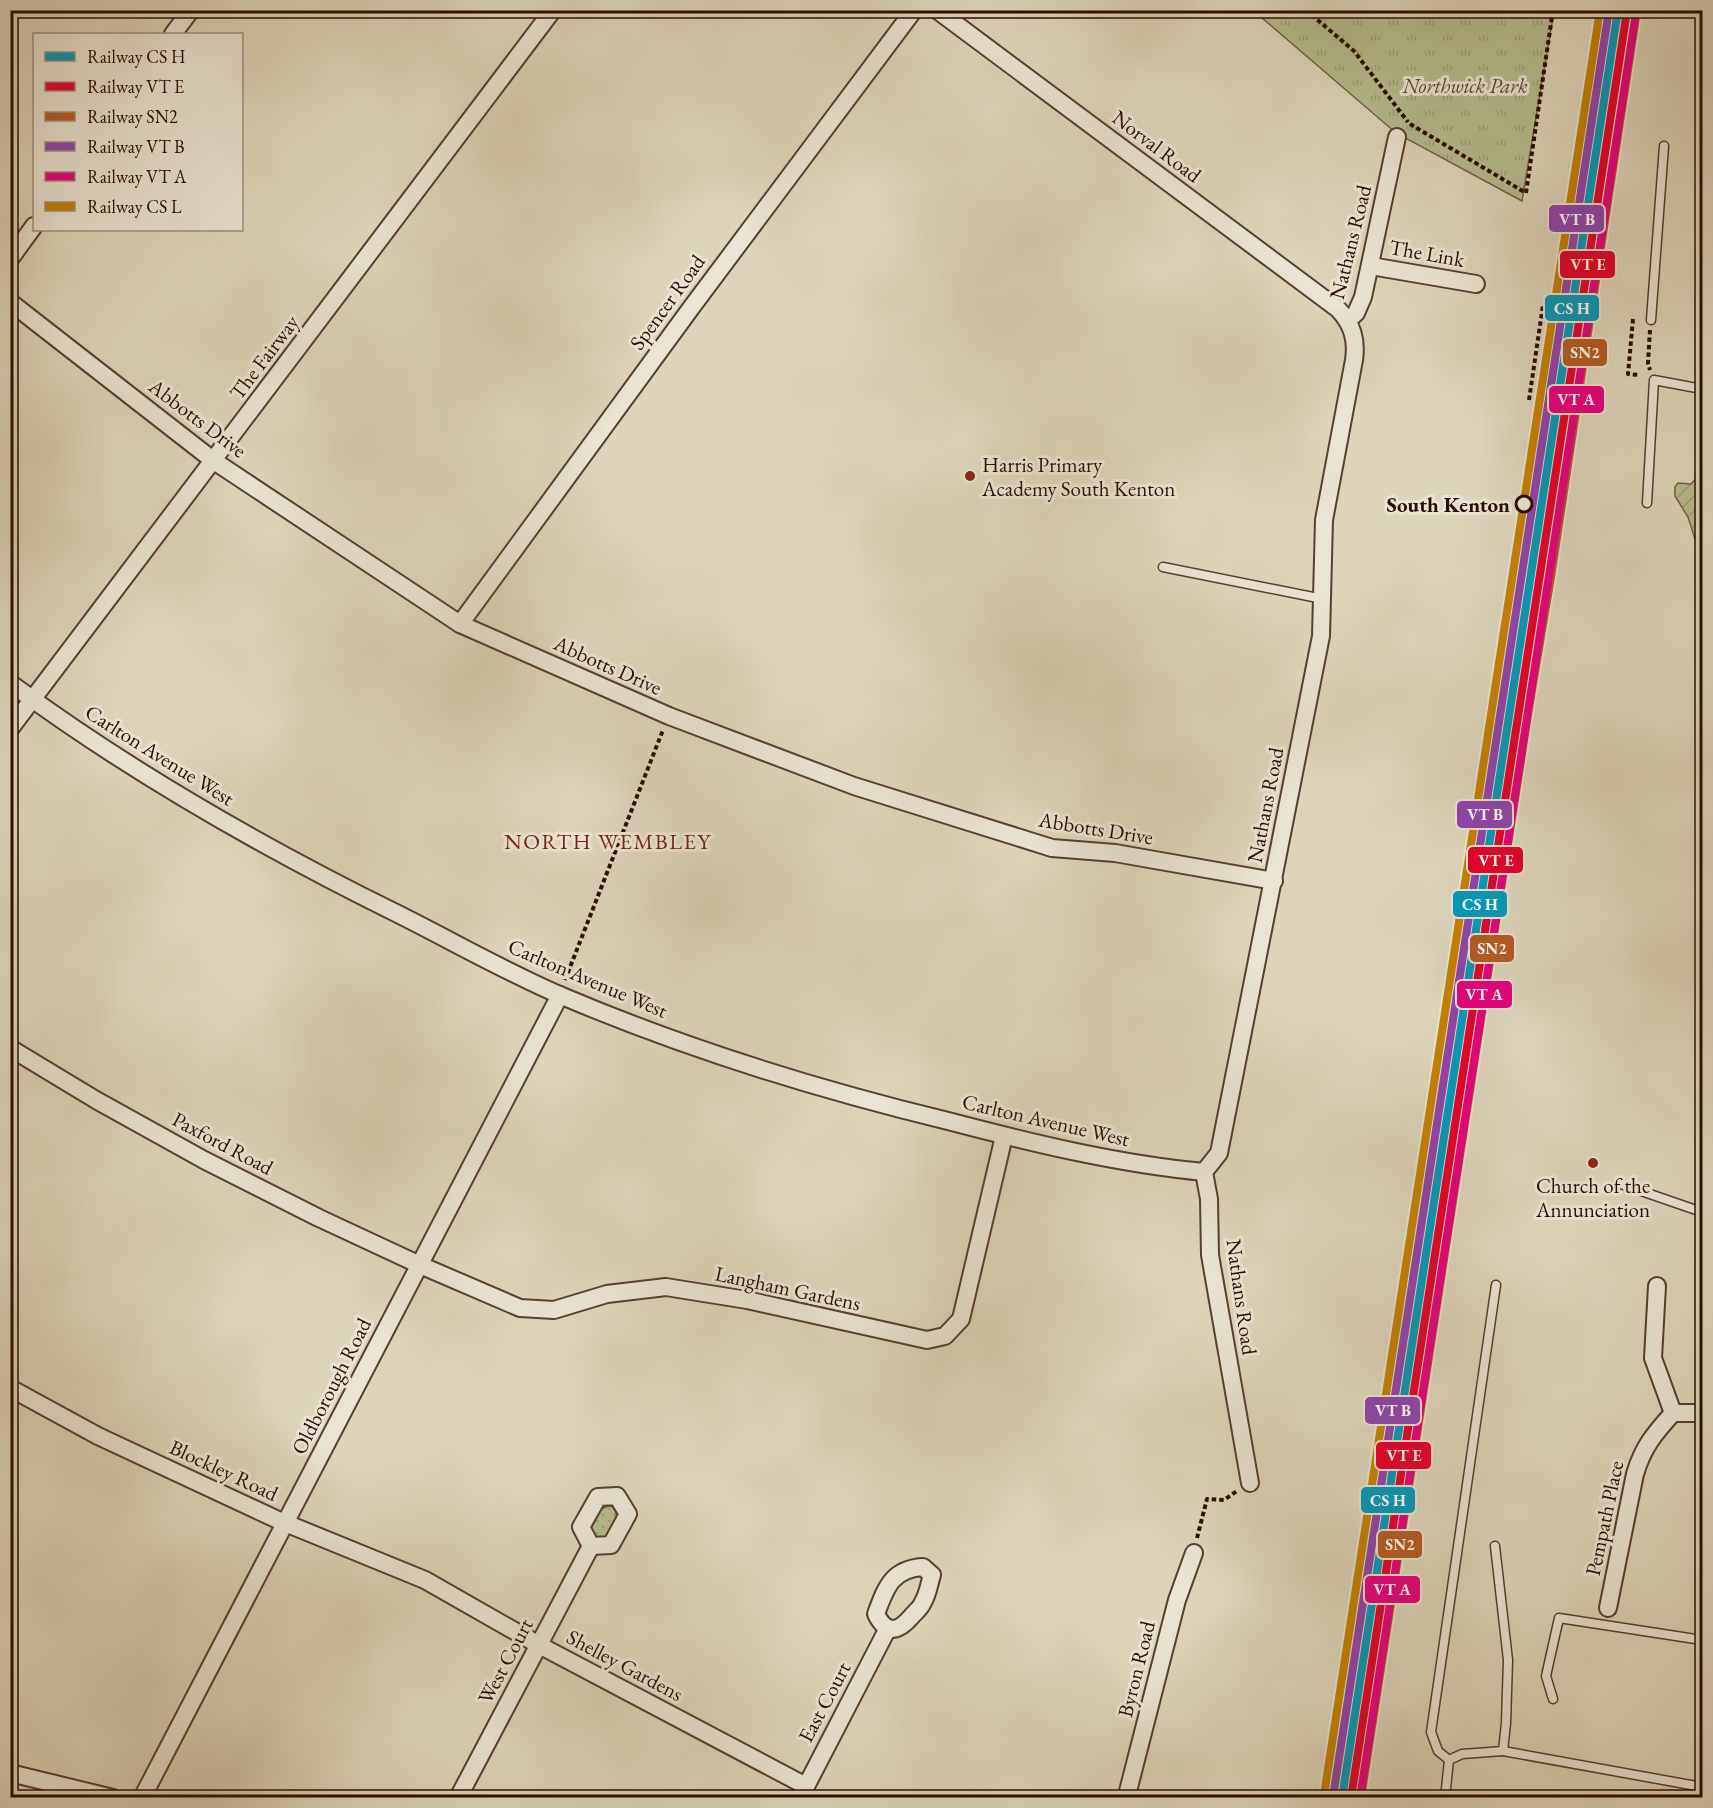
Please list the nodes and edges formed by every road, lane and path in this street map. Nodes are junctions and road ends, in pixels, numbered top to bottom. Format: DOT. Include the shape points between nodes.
graph roads {
  1 [pos="190,10"];
  2 [pos="553,10"];
  3 [pos="914,10"];
  4 [pos="937,10"];
  5 [pos="1306,10"];
  6 [pos="1553,10"];
  7 [pos="174,33"];
  8 [pos="1408,123"];
  9 [pos="1397,136"];
  10 [pos="1664,146"];
  11 [pos="33,227"];
  12 [pos="10,259"];
  13 [pos="1371,266"];
  14 [pos="1476,284"];
  15 [pos="10,302"];
  16 [pos="1543,305"];
  17 [pos="1348,320"];
  18 [pos="1633,320"];
  19 [pos="1651,320"];
  20 [pos="1640,375"];
  21 [pos="1654,380"];
  22 [pos="1702,389"];
  23 [pos="1529,400"];
  24 [pos="214,461"];
  25 [pos="1647,503"];
  26 [pos="1163,567"];
  27 [pos="1323,600"];
  28 [pos="460,624"];
  29 [pos="10,683"];
  30 [pos="32,699"];
  31 [pos="669,716"];
  32 [pos="10,729"];
  33 [pos="1274,881"];
  34 [pos="560,995"];
  35 [pos="10,1048"];
  36 [pos="1004,1136"];
  37 [pos="1204,1172"];
  38 [pos="1618,1183"];
  39 [pos="1702,1212"];
  40 [pos="420,1265"];
  41 [pos="1496,1285"];
  42 [pos="1657,1286"];
  43 [pos="10,1388"];
  44 [pos="1672,1413"];
  45 [pos="1702,1413"];
  46 [pos="1250,1483"];
  47 [pos="1227,1497"];
  48 [pos="285,1524"];
  49 [pos="591,1546"];
  50 [pos="1495,1546"];
  51 [pos="1194,1553"];
  52 [pos="425,1580"];
  53 [pos="1608,1608"];
  54 [pos="888,1628"];
  55 [pos="1702,1640"];
  56 [pos="539,1645"];
  57 [pos="1553,1699"];
  58 [pos="1503,1751"];
  59 [pos="1449,1760"];
  60 [pos="10,1773"];
  61 [pos="1702,1787"];
  62 [pos="803,1792"];
  63 [pos="113,1797"];
  64 [pos="142,1797"];
  65 [pos="458,1797"];
  66 [pos="1129,1797"];
  67 [pos="1445,1797"];
  1 -- 7 [label="street"];
  2 -- 24 [label="street, The Fairway"];
  3 -- 28 [label="street, Spencer Road"];
  4 -- 17 [label="street, Norval Road"];
  5 -- 8 [label="path" via="1354,51"];
  6 -- 8 [label="path" via="1526,193"];
  8 -- 9 [label="path"];
  9 -- 13 [label="street, Nathans Road"];
  10 -- 19 [label="lane"];
  11 -- 12 [label="street"];
  13 -- 14 [label="street, The Link"];
  13 -- 17 [label="street, Nathans Road" via="1356,314"];
  15 -- 24 [label="street, Abbotts Drive"];
  16 -- 23 [label="path"];
  17 -- 27 [label="street, Nathans Road" via="1356,347 1324,520"];
  18 -- 20 [label="path" via="1628,374"];
  19 -- 21 [label="path" via="1648,363"];
  21 -- 22 [label="lane"];
  21 -- 25 [label="lane"];
  24 -- 28 [label="street, Abbotts Drive"];
  24 -- 30 [label="street, The Fairway"];
  26 -- 27 [label="lane"];
  27 -- 33 [label="street, Nathans Road" via="1322,636"];
  28 -- 31 [label="street, Abbotts Drive"];
  29 -- 30 [label="street, Carlton Avenue West"];
  30 -- 32 [label="street, The Fairway"];
  30 -- 34 [label="street, Carlton Avenue West" via="126,763 250,838"];
  31 -- 33 [label="street, Abbotts Drive" via="854,786 1052,848 1115,853"];
  31 -- 34 [label="path"];
  33 -- 37 [label="street, Nathans Road" via="1219,1153"];
  34 -- 36 [label="street, Carlton Avenue West" via="747,1066"];
  34 -- 40 [label="street, Oldborough Road"];
  35 -- 40 [label="street, Paxford Road" via="204,1160"];
  36 -- 37 [label="street, Carlton Avenue West" via="1159,1168"];
  36 -- 40 [label="street, Langham Gardens" via="961,1319 945,1336 927,1340 747,1300 666,1287 607,1294 554,1310 520,1308"];
  37 -- 46 [label="street, Nathans Road" via="1209,1198 1210,1255"];
  38 -- 39 [label="lane"];
  40 -- 48 [label="street, Oldborough Road"];
  41 -- 59 [label="lane" via="1431,1732 1438,1751"];
  42 -- 44 [label="street" via="1653,1358"];
  43 -- 48 [label="street, Blockley Road" via="98,1436"];
  44 -- 45 [label="street"];
  44 -- 53 [label="street, Pempath Place" via="1641,1453"];
  47 -- 51 [label="path" via="1206,1499"];
  48 -- 52 [label="street, Blockley Road"];
  48 -- 64 [label="street, Oldborough Road"];
  49 -- 56 [label="street, West Court"];
  50 -- 58 [label="lane" via="1508,1660"];
  51 -- 66 [label="street, Byron Road" via="1177,1600"];
  52 -- 56 [label="street, Shelley Gardens"];
  54 -- 62 [label="street, East Court"];
  55 -- 57 [label="lane" via="1559,1618 1546,1676"];
  56 -- 62 [label="street, Shelley Gardens"];
  56 -- 65 [label="street, West Court"];
  58 -- 59 [label="lane" via="1462,1754"];
  58 -- 61 [label="lane"];
  59 -- 67 [label="lane"];
  60 -- 63 [label="street"];
}
